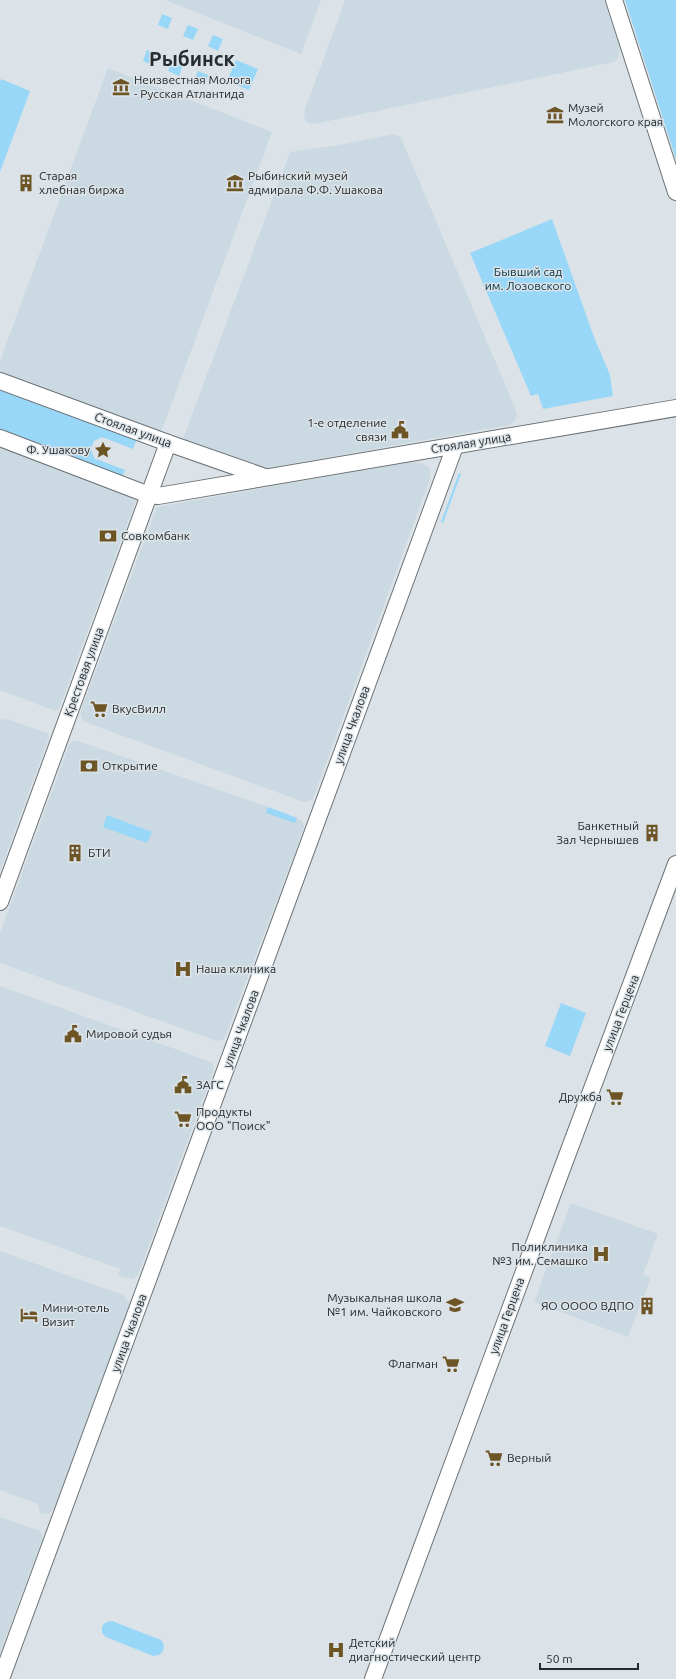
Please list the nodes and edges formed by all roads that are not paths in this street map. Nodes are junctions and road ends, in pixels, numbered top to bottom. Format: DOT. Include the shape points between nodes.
graph roads {
  1 [pos="614,0"];
  2 [pos="676,192"];
  3 [pos="0,380"];
  4 [pos="676,408"];
  5 [pos="0,438"];
  6 [pos="168,443"];
  7 [pos="455,446"];
  8 [pos="266,478"];
  9 [pos="149,495"];
  10 [pos="676,864"];
  11 [pos="0,902"];
  12 [pos="1,1679"];
  13 [pos="374,1679"];
  1 -- 2 [label="street"];
  3 -- 6 [label="street, Стоялая улица"];
  4 -- 7 [label="street, Стоялая улица"];
  5 -- 9 [label="street, Стоялая улица"];
  6 -- 8 [label="street, Стоялая улица"];
  6 -- 9 [label="street, Крестовая улица"];
  7 -- 8 [label="street, Стоялая улица"];
  7 -- 12 [label="street, улица Чкалова"];
  8 -- 9 [label="street, Стоялая улица" via="165,495"];
  9 -- 11 [label="street, Крестовая улица"];
  10 -- 13 [label="street, улица Герцена"];
}
